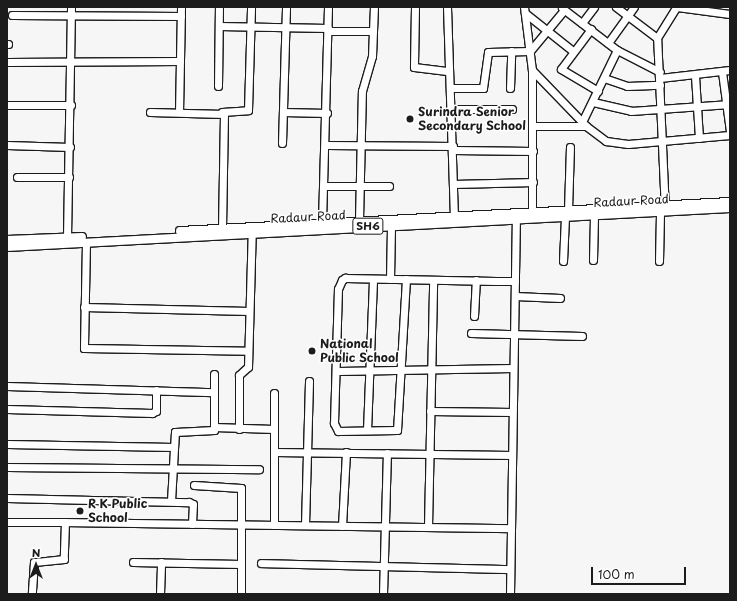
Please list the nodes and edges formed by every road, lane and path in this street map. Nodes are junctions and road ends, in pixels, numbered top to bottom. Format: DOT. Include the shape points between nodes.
graph roads {
  1 [pos="72,7"];
  2 [pos="181,7"];
  3 [pos="219,7"];
  4 [pos="250,7"];
  5 [pos="286,7"];
  6 [pos="328,7"];
  7 [pos="374,7"];
  8 [pos="415,7"];
  9 [pos="447,7"];
  10 [pos="594,7"];
  11 [pos="616,7"];
  12 [pos="634,7"];
  13 [pos="677,7"];
  14 [pos="563,8"];
  15 [pos="524,10"];
  16 [pos="716,10"];
  17 [pos="730,14"];
  18 [pos="12,15"];
  19 [pos="71,15"];
  20 [pos="181,16"];
  21 [pos="628,16"];
  22 [pos="582,23"];
  23 [pos="219,26"];
  24 [pos="250,26"];
  25 [pos="285,26"];
  26 [pos="591,29"];
  27 [pos="328,30"];
  28 [pos="373,31"];
  29 [pos="548,31"];
  30 [pos="657,38"];
  31 [pos="608,43"];
  32 [pos="617,50"];
  33 [pos="511,51"];
  34 [pos="530,51"];
  35 [pos="573,51"];
  36 [pos="180,61"];
  37 [pos="7,62"];
  38 [pos="71,62"];
  39 [pos="532,70"];
  40 [pos="730,70"];
  41 [pos="447,71"];
  42 [pos="722,72"];
  43 [pos="694,76"];
  44 [pos="604,78"];
  45 [pos="660,79"];
  46 [pos="218,86"];
  47 [pos="450,88"];
  48 [pos="510,88"];
  49 [pos="598,92"];
  50 [pos="593,102"];
  51 [pos="7,105"];
  52 [pos="71,105"];
  53 [pos="729,105"];
  54 [pos="697,108"];
  55 [pos="453,109"];
  56 [pos="512,109"];
  57 [pos="662,110"];
  58 [pos="150,112"];
  59 [pos="179,112"];
  60 [pos="222,112"];
  61 [pos="283,112"];
  62 [pos="327,113"];
  63 [pos="584,124"];
  64 [pos="534,126"];
  65 [pos="730,130"];
  66 [pos="730,135"];
  67 [pos="699,138"];
  68 [pos="663,141"];
  69 [pos="282,143"];
  70 [pos="7,145"];
  71 [pos="327,145"];
  72 [pos="361,145"];
  73 [pos="70,147"];
  74 [pos="570,147"];
  75 [pos="453,148"];
  76 [pos="533,151"];
  77 [pos="17,177"];
  78 [pos="69,177"];
  79 [pos="533,182"];
  80 [pos="453,184"];
  81 [pos="325,186"];
  82 [pos="388,186"];
  83 [pos="360,187"];
  84 [pos="730,202"];
  85 [pos="730,208"];
  86 [pos="663,210"];
  87 [pos="532,212"];
  88 [pos="566,213"];
  89 [pos="454,215"];
  90 [pos="594,215"];
  91 [pos="516,219"];
  92 [pos="359,220"];
  93 [pos="322,222"];
  94 [pos="391,226"];
  95 [pos="222,228"];
  96 [pos="252,229"];
  97 [pos="67,237"];
  98 [pos="7,240"];
  99 [pos="86,242"];
  100 [pos="7,247"];
  101 [pos="593,260"];
  102 [pos="563,261"];
  103 [pos="659,261"];
  104 [pos="373,279"];
  105 [pos="390,279"];
  106 [pos="406,279"];
  107 [pos="433,280"];
  108 [pos="476,280"];
  109 [pos="515,281"];
  110 [pos="515,296"];
  111 [pos="560,298"];
  112 [pos="84,307"];
  113 [pos="249,311"];
  114 [pos="474,316"];
  115 [pos="471,333"];
  116 [pos="514,335"];
  117 [pos="582,336"];
  118 [pos="248,351"];
  119 [pos="513,368"];
  120 [pos="370,370"];
  121 [pos="402,370"];
  122 [pos="338,371"];
  123 [pos="430,371"];
  124 [pos="214,374"];
  125 [pos="309,381"];
  126 [pos="7,386"];
  127 [pos="156,390"];
  128 [pos="214,392"];
  129 [pos="274,393"];
  130 [pos="7,409"];
  131 [pos="430,411"];
  132 [pos="512,412"];
  133 [pos="214,427"];
  134 [pos="239,428"];
  135 [pos="274,429"];
  136 [pos="367,430"];
  137 [pos="7,444"];
  138 [pos="174,447"];
  139 [pos="309,451"];
  140 [pos="274,452"];
  141 [pos="346,452"];
  142 [pos="387,452"];
  143 [pos="429,453"];
  144 [pos="512,455"];
  145 [pos="7,467"];
  146 [pos="174,469"];
  147 [pos="259,469"];
  148 [pos="194,485"];
  149 [pos="7,498"];
  150 [pos="171,501"];
  151 [pos="7,522"];
  152 [pos="65,522"];
  153 [pos="192,524"];
  154 [pos="241,524"];
  155 [pos="274,525"];
  156 [pos="305,525"];
  157 [pos="342,526"];
  158 [pos="384,526"];
  159 [pos="428,527"];
  160 [pos="510,528"];
  161 [pos="133,562"];
  162 [pos="161,562"];
  163 [pos="261,563"];
  164 [pos="242,564"];
  165 [pos="384,566"];
  166 [pos="510,569"];
  167 [pos="32,594"];
  168 [pos="160,594"];
  169 [pos="241,594"];
  170 [pos="383,594"];
  171 [pos="510,594"];
  1 -- 19 [label="street"];
  2 -- 20 [label="street"];
  3 -- 23 [label="street"];
  4 -- 24 [label="street"];
  5 -- 25 [label="street"];
  6 -- 27 [label="street"];
  7 -- 28 [label="street"];
  8 -- 41 [label="street" via="414,67"];
  9 -- 41 [label="street"];
  10 -- 22 [label="street"];
  11 -- 21 [label="street"];
  12 -- 21 [label="street"];
  13 -- 16 [label="street"];
  13 -- 30 [label="street"];
  14 -- 22 [label="street"];
  14 -- 29 [label="street"];
  15 -- 29 [label="street"];
  15 -- 34 [label="street"];
  16 -- 17 [label="street"];
  18 -- 19 [label="street"];
  19 -- 20 [label="street"];
  19 -- 38 [label="street"];
  20 -- 36 [label="street"];
  21 -- 30 [label="street"];
  21 -- 31 [label="street"];
  22 -- 26 [label="street"];
  23 -- 24 [label="street"];
  23 -- 46 [label="street"];
  24 -- 25 [label="street"];
  24 -- 60 [label="street" via="248,110"];
  25 -- 27 [label="street"];
  25 -- 61 [label="street"];
  26 -- 31 [label="street"];
  26 -- 35 [label="street"];
  27 -- 28 [label="street"];
  27 -- 62 [label="street"];
  28 -- 72 [label="street" via="371,63 363,86"];
  29 -- 34 [label="street"];
  29 -- 35 [label="street"];
  30 -- 45 [label="street"];
  31 -- 32 [label="street"];
  32 -- 44 [label="street"];
  32 -- 45 [label="street"];
  33 -- 34 [label="street"];
  33 -- 47 [label="street" via="488,52 483,88"];
  33 -- 48 [label="street"];
  34 -- 39 [label="street"];
  35 -- 49 [label="street" via="560,69"];
  36 -- 38 [label="street"];
  36 -- 59 [label="street"];
  37 -- 38 [label="street"];
  38 -- 52 [label="street"];
  39 -- 63 [label="street"];
  39 -- 64 [label="street"];
  40 -- 42 [label="street"];
  41 -- 47 [label="street"];
  42 -- 43 [label="street"];
  42 -- 53 [label="street"];
  43 -- 45 [label="street"];
  43 -- 54 [label="street"];
  44 -- 45 [label="street" via="627,86"];
  44 -- 49 [label="street"];
  45 -- 57 [label="street"];
  47 -- 55 [label="street"];
  49 -- 50 [label="street"];
  50 -- 57 [label="street" via="626,111"];
  50 -- 63 [label="street"];
  51 -- 52 [label="street"];
  52 -- 73 [label="street"];
  53 -- 54 [label="street"];
  53 -- 65 [label="street"];
  54 -- 57 [label="street"];
  54 -- 67 [label="street"];
  55 -- 56 [label="street"];
  55 -- 75 [label="street"];
  57 -- 68 [label="street"];
  58 -- 59 [label="street"];
  59 -- 60 [label="street"];
  60 -- 95 [label="street"];
  61 -- 62 [label="street"];
  61 -- 69 [label="street"];
  62 -- 71 [label="street"];
  63 -- 64 [label="street"];
  63 -- 68 [label="street" via="613,143"];
  64 -- 76 [label="street"];
  66 -- 67 [label="street"];
  67 -- 68 [label="street"];
  68 -- 86 [label="street"];
  70 -- 73 [label="street"];
  71 -- 72 [label="street"];
  71 -- 81 [label="street"];
  72 -- 75 [label="street"];
  72 -- 83 [label="street"];
  73 -- 78 [label="street"];
  74 -- 88 [label="street"];
  75 -- 76 [label="street"];
  75 -- 80 [label="street"];
  76 -- 79 [label="street"];
  77 -- 78 [label="street"];
  78 -- 97 [label="street"];
  79 -- 80 [label="street"];
  79 -- 87 [label="street"];
  80 -- 89 [label="street"];
  81 -- 83 [label="street"];
  81 -- 93 [label="street"];
  82 -- 83 [label="street"];
  83 -- 92 [label="street"];
  84 -- 86 [label="main road, Radaur Road / SH6"];
  85 -- 86 [label="main road, Radaur Road / SH6"];
  86 -- 88 [label="main road, Radaur Road / SH6"];
  86 -- 90 [label="main road, Radaur Road / SH6"];
  86 -- 103 [label="street"];
  87 -- 88 [label="main road, Radaur Road / SH6"];
  87 -- 89 [label="main road, Radaur Road / SH6"];
  88 -- 90 [label="main road, Radaur Road / SH6"];
  88 -- 91 [label="main road, Radaur Road / SH6"];
  88 -- 102 [label="street"];
  89 -- 92 [label="main road, Radaur Road / SH6"];
  90 -- 101 [label="street"];
  91 -- 94 [label="main road, Radaur Road / SH6"];
  91 -- 109 [label="street"];
  92 -- 93 [label="main road, Radaur Road / SH6"];
  93 -- 96 [label="main road, Radaur Road / SH6"];
  94 -- 96 [label="main road, Radaur Road / SH6"];
  94 -- 105 [label="street"];
  95 -- 96 [label="main road, Radaur Road / SH6"];
  95 -- 97 [label="main road, Radaur Road / SH6"];
  96 -- 99 [label="main road, Radaur Road / SH6"];
  96 -- 113 [label="street"];
  97 -- 98 [label="main road, Radaur Road / SH6"];
  99 -- 100 [label="main road, Radaur Road / SH6"];
  99 -- 112 [label="street"];
  104 -- 105 [label="street"];
  104 -- 120 [label="street"];
  104 -- 122 [label="street" via="345,278 340,282"];
  105 -- 106 [label="street"];
  106 -- 107 [label="street"];
  106 -- 121 [label="street"];
  107 -- 108 [label="street"];
  107 -- 123 [label="street"];
  108 -- 109 [label="street"];
  108 -- 114 [label="street"];
  109 -- 110 [label="street"];
  110 -- 111 [label="street"];
  110 -- 116 [label="street"];
  112 -- 113 [label="street"];
  112 -- 118 [label="street" via="84,348"];
  113 -- 118 [label="street"];
  115 -- 116 [label="street"];
  116 -- 117 [label="street"];
  116 -- 119 [label="street"];
  118 -- 134 [label="street" via="248,369 239,375"];
  119 -- 123 [label="street"];
  119 -- 132 [label="street"];
  120 -- 121 [label="street"];
  120 -- 122 [label="street"];
  120 -- 136 [label="street"];
  121 -- 123 [label="street"];
  121 -- 136 [label="street" via="397,430"];
  122 -- 136 [label="street" via="334,426 338,431"];
  123 -- 131 [label="street"];
  124 -- 128 [label="street"];
  125 -- 139 [label="street"];
  126 -- 127 [label="street"];
  127 -- 128 [label="street"];
  127 -- 130 [label="street" via="156,411 152,413"];
  128 -- 133 [label="street"];
  129 -- 135 [label="street"];
  131 -- 132 [label="street"];
  131 -- 143 [label="street"];
  132 -- 144 [label="street"];
  133 -- 134 [label="street"];
  133 -- 138 [label="street" via="210,432 176,431"];
  134 -- 135 [label="street"];
  135 -- 140 [label="street"];
  137 -- 138 [label="street"];
  138 -- 146 [label="street"];
  139 -- 140 [label="street"];
  139 -- 141 [label="street"];
  139 -- 156 [label="street"];
  140 -- 155 [label="street"];
  141 -- 142 [label="street"];
  141 -- 157 [label="street"];
  142 -- 143 [label="street"];
  142 -- 158 [label="street"];
  143 -- 144 [label="street"];
  143 -- 159 [label="street"];
  144 -- 160 [label="street"];
  145 -- 146 [label="street"];
  146 -- 147 [label="street"];
  146 -- 150 [label="street"];
  148 -- 154 [label="street" via="241,488"];
  149 -- 150 [label="street"];
  150 -- 153 [label="street" via="192,502"];
  151 -- 152 [label="street"];
  152 -- 153 [label="street"];
  152 -- 167 [label="street" via="64,559 34,562"];
  153 -- 154 [label="street"];
  154 -- 155 [label="street"];
  154 -- 164 [label="street"];
  155 -- 156 [label="street"];
  156 -- 157 [label="street"];
  157 -- 158 [label="street"];
  158 -- 159 [label="street"];
  158 -- 165 [label="street"];
  159 -- 160 [label="street"];
  160 -- 166 [label="street"];
  161 -- 162 [label="street"];
  162 -- 164 [label="street"];
  162 -- 168 [label="street"];
  163 -- 165 [label="street"];
  164 -- 169 [label="street"];
  165 -- 166 [label="street"];
  165 -- 170 [label="street"];
  166 -- 171 [label="street"];
}
